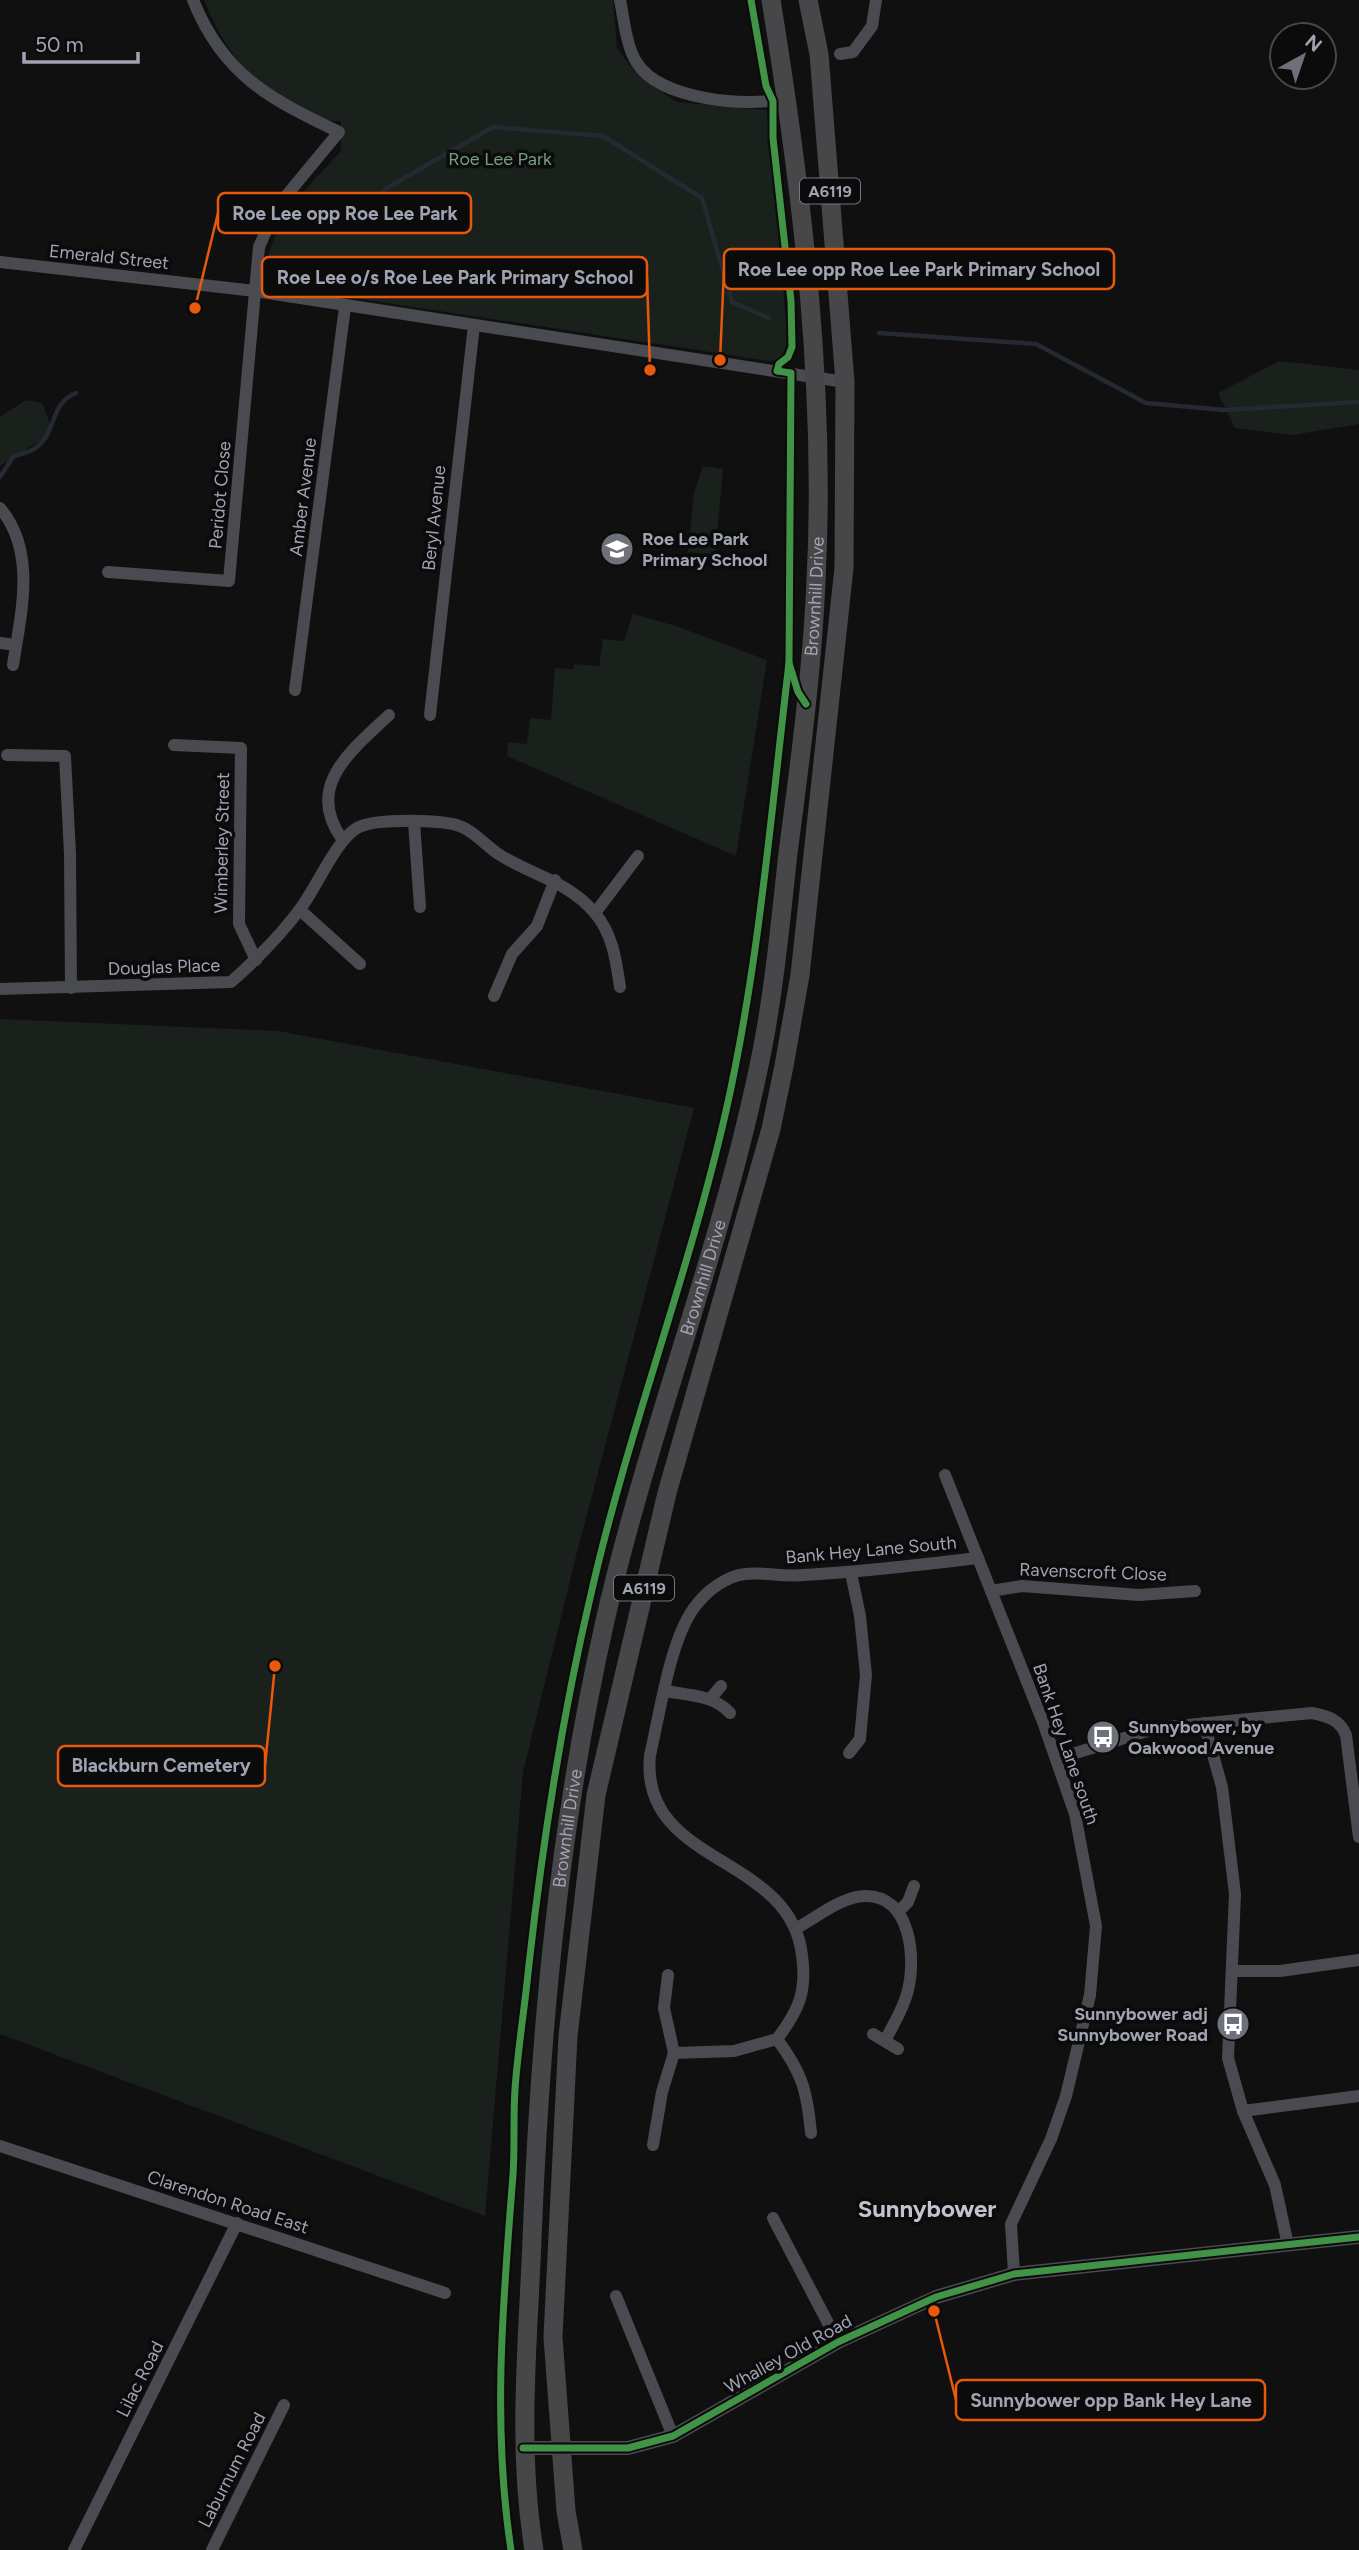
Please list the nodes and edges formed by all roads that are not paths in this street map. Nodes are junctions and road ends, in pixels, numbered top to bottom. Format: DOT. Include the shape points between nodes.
graph roads {
  1 [pos="193,0"];
  2 [pos="620,0"];
  3 [pos="771,0"];
  4 [pos="808,0"];
  5 [pos="876,0"];
  6 [pos="840,54"];
  7 [pos="787,98"];
  8 [pos="0,262"];
  9 [pos="256,291"];
  10 [pos="345,307"];
  11 [pos="474,325"];
  12 [pos="815,377"];
  13 [pos="845,382"];
  14 [pos="0,508"];
  15 [pos="108,572"];
  16 [pos="0,643"];
  17 [pos="16,645"];
  18 [pos="13,665"];
  19 [pos="295,690"];
  20 [pos="389,715"];
  21 [pos="430,715"];
  22 [pos="174,745"];
  23 [pos="7,755"];
  24 [pos="414,822"];
  25 [pos="342,839"];
  26 [pos="638,856"];
  27 [pos="555,880"];
  28 [pos="420,907"];
  29 [pos="300,910"];
  30 [pos="594,913"];
  31 [pos="256,960"];
  32 [pos="360,964"];
  33 [pos="620,987"];
  34 [pos="72,988"];
  35 [pos="0,989"];
  36 [pos="494,996"];
  37 [pos="945,1475"];
  38 [pos="978,1558"];
  39 [pos="851,1573"];
  40 [pos="991,1591"];
  41 [pos="1195,1591"];
  42 [pos="721,1686"];
  43 [pos="665,1691"];
  44 [pos="710,1699"];
  45 [pos="730,1713"];
  46 [pos="1204,1723"];
  47 [pos="849,1753"];
  48 [pos="1056,1759"];
  49 [pos="1359,1837"];
  50 [pos="914,1886"];
  51 [pos="898,1912"];
  52 [pos="797,1928"];
  53 [pos="1359,1960"];
  54 [pos="1232,1971"];
  55 [pos="668,1975"];
  56 [pos="777,2039"];
  57 [pos="898,2049"];
  58 [pos="674,2053"];
  59 [pos="1359,2096"];
  60 [pos="1243,2110"];
  61 [pos="811,2133"];
  62 [pos="653,2145"];
  63 [pos="0,2146"];
  64 [pos="773,2218"];
  65 [pos="237,2223"];
  66 [pos="1359,2237"];
  67 [pos="1288,2245"];
  68 [pos="1014,2274"];
  69 [pos="445,2293"];
  70 [pos="616,2296"];
  71 [pos="838,2342"];
  72 [pos="284,2405"];
  73 [pos="673,2436"];
  74 [pos="560,2447"];
  75 [pos="523,2448"];
  76 [pos="74,2550"];
  77 [pos="212,2550"];
  78 [pos="534,2550"];
  79 [pos="573,2550"];
  1 -- 9 [label="street" via="228,63 252,85 277,103 339,132 275,208 259,247"];
  2 -- 7 [label="street" via="635,61 649,79 670,90 707,98 768,102"];
  3 -- 7 [label="highway, Brownhill Drive / A6119"];
  4 -- 13 [label="highway, Brownhill Drive / A6119" via="819,54"];
  5 -- 6 [label="street" via="872,26 853,52"];
  7 -- 12 [label="highway, Brownhill Drive / A6119"];
  8 -- 9 [label="street, Emerald Street"];
  9 -- 10 [label="street, Emerald Street"];
  9 -- 15 [label="street, Peridot Close" via="229,581"];
  10 -- 11 [label="street, Emerald Street"];
  10 -- 19 [label="street, Amber Avenue"];
  11 -- 12 [label="street, Emerald Street"];
  11 -- 21 [label="street, Beryl Avenue"];
  12 -- 13 [label="street, Emerald Street"];
  12 -- 75 [label="highway, Brownhill Drive / A6119" via="817,580 806,713 771,992 747,1121 614,1588 577,1763 559,1887 538,2090"];
  13 -- 74 [label="highway, Brownhill Drive / A6119" via="844,568 800,975 785,1066 667,1493 596,1795 568,2036 553,2337"];
  14 -- 17 [label="street" via="19,538 22,563 22,613"];
  16 -- 17 [label="street"];
  17 -- 18 [label="street"];
  20 -- 25 [label="street" via="338,766 329,789 329,819"];
  22 -- 31 [label="street, Wimberley Street" via="241,748 239,924"];
  23 -- 34 [label="street" via="65,756"];
  24 -- 25 [label="street" via="373,822"];
  24 -- 27 [label="street" via="463,827 503,857"];
  24 -- 28 [label="street"];
  25 -- 29 [label="street, Douglas Place"];
  26 -- 30 [label="street"];
  27 -- 30 [label="street"];
  27 -- 36 [label="street" via="537,926 512,954"];
  29 -- 31 [label="street, Douglas Place"];
  29 -- 32 [label="street"];
  30 -- 33 [label="street" via="613,944"];
  31 -- 34 [label="street, Douglas Place" via="231,982"];
  34 -- 35 [label="street, Douglas Place"];
  37 -- 38 [label="street, Bank Hey Lane south"];
  38 -- 39 [label="street, Bank Hey Lane South"];
  38 -- 40 [label="street, Bank Hey Lane south"];
  39 -- 43 [label="street, Bank Hey Lane South" via="745,1574 726,1580 695,1605 678,1635"];
  39 -- 47 [label="street" via="866,1675 860,1739"];
  40 -- 41 [label="street, Ravenscroft Close" via="1022,1586 1139,1595"];
  40 -- 48 [label="street, Bank Hey Lane south"];
  42 -- 44 [label="street"];
  43 -- 44 [label="street"];
  43 -- 52 [label="street" via="649,1773 665,1818 680,1834 759,1882"];
  44 -- 45 [label="street"];
  46 -- 48 [label="street" via="1157,1728"];
  46 -- 49 [label="street" via="1312,1713 1338,1722 1348,1745"];
  46 -- 54 [label="street" via="1223,1787 1236,1894"];
  48 -- 68 [label="street, Bank Hey Lane south" via="1075,1814 1096,1926 1090,1995 1066,2096 1011,2224"];
  50 -- 51 [label="street"];
  51 -- 52 [label="street" via="878,1899 856,1897"];
  51 -- 57 [label="street" via="908,1939 911,1973 902,2008 880,2036"];
  52 -- 56 [label="street" via="804,1984 797,2012"];
  53 -- 54 [label="street" via="1280,1971"];
  54 -- 60 [label="street" via="1228,2058"];
  55 -- 58 [label="street" via="664,2008"];
  56 -- 58 [label="street" via="734,2051"];
  56 -- 61 [label="street" via="802,2076"];
  58 -- 62 [label="street"];
  59 -- 60 [label="street"];
  60 -- 67 [label="street" via="1275,2185"];
  63 -- 65 [label="street, Clarendon Road East"];
  64 -- 71 [label="street"];
  65 -- 69 [label="street, Clarendon Road East"];
  65 -- 76 [label="street, Lilac Road"];
  66 -- 67 [label="street, Whalley Old Road"];
  67 -- 68 [label="street, Whalley Old Road"];
  68 -- 71 [label="street, Whalley Old Road" via="936,2297"];
  70 -- 73 [label="street"];
  71 -- 73 [label="street, Whalley Old Road"];
  72 -- 77 [label="street, Laburnum Road"];
  73 -- 74 [label="street, Whalley Old Road" via="628,2448"];
  74 -- 75 [label="street, Whalley Old Road"];
  74 -- 79 [label="highway, Brownhill Drive / A6119"];
  75 -- 78 [label="highway, Brownhill Drive / A6119"];
}
